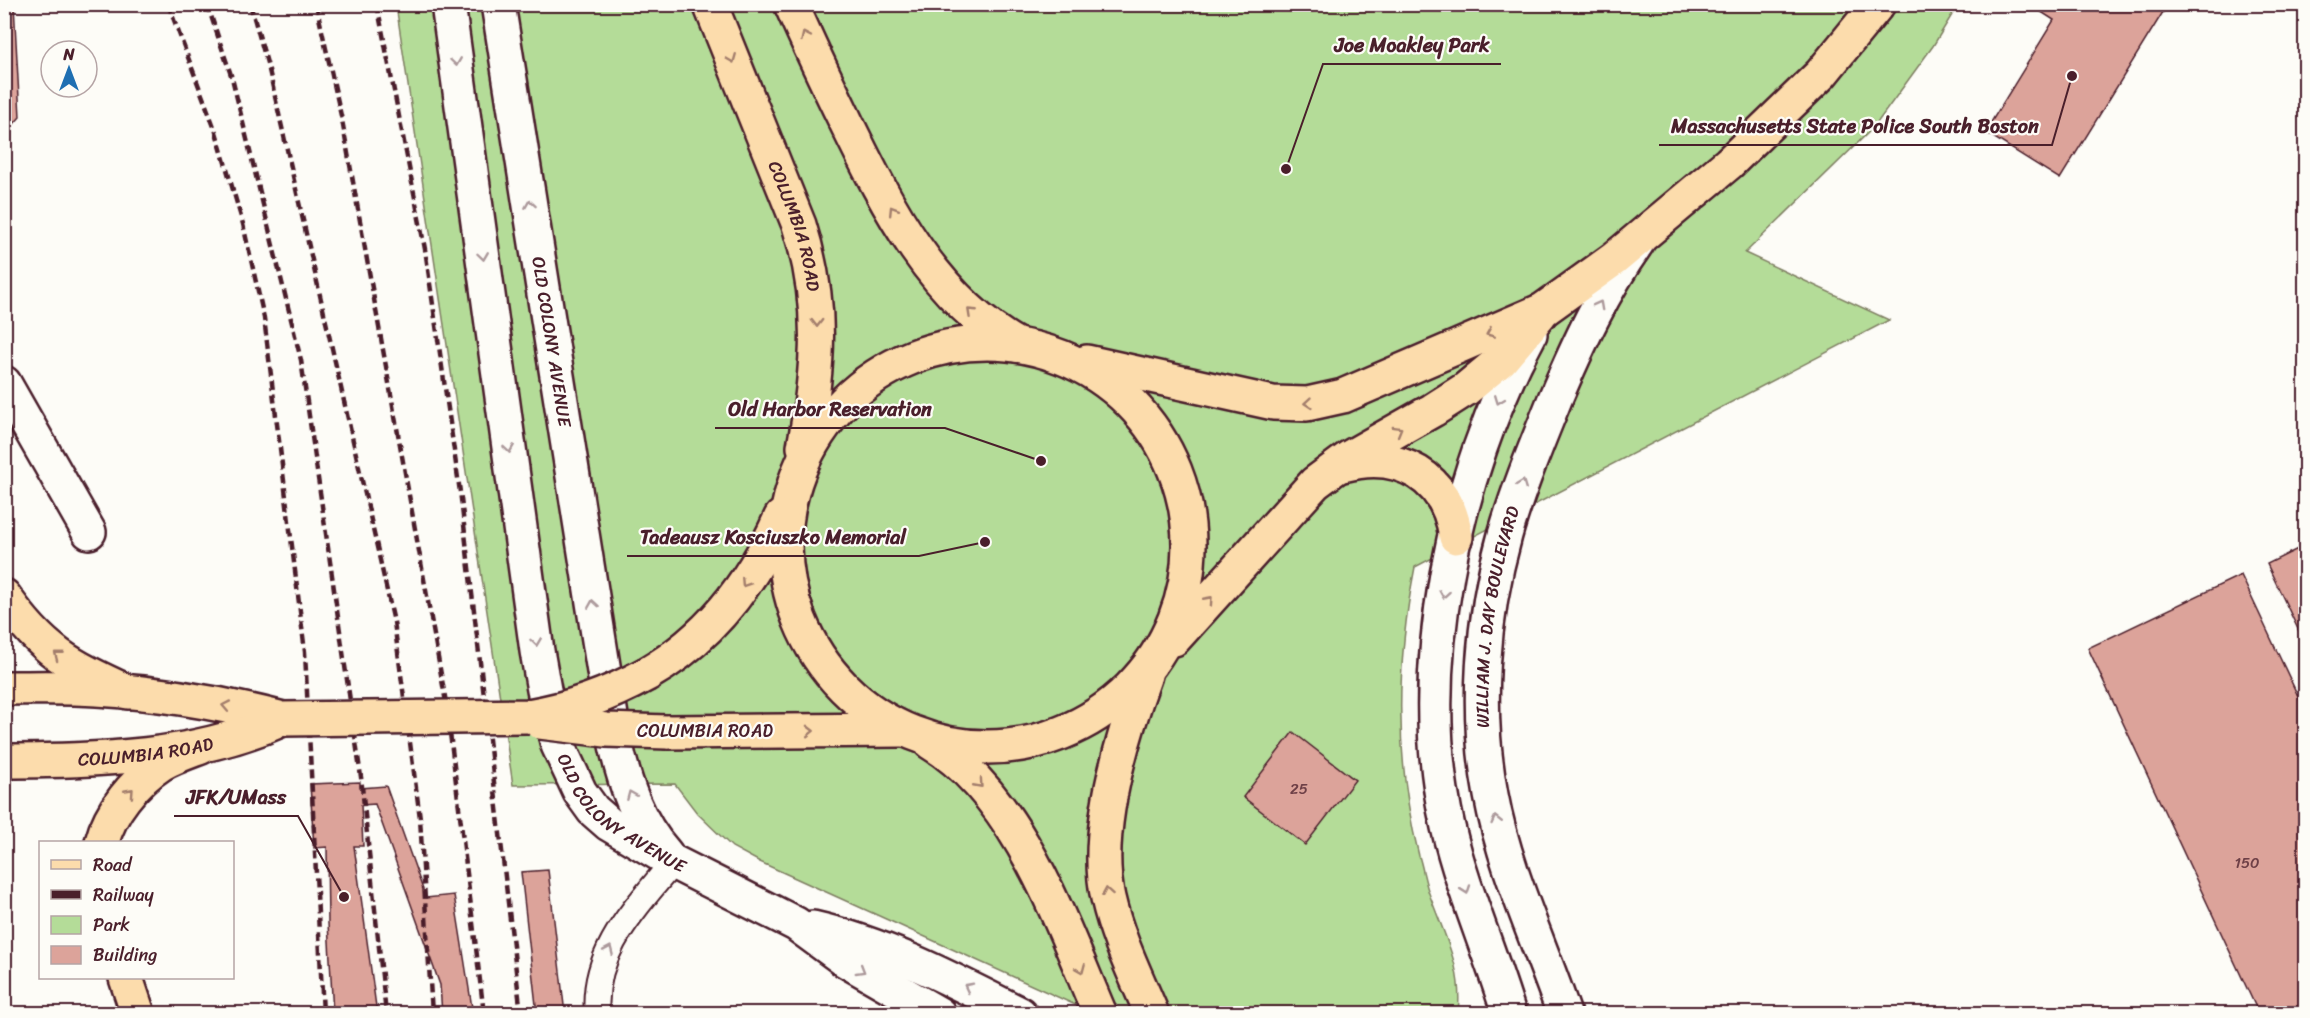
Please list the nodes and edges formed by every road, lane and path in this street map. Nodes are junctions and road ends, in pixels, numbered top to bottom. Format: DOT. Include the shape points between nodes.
graph roads {
  1 [pos="448,4"];
  2 [pos="498,4"];
  3 [pos="710,4"];
  4 [pos="790,4"];
  5 [pos="1878,4"];
  6 [pos="1641,237"];
  7 [pos="1543,310"];
  8 [pos="1019,346"];
  9 [pos="1053,354"];
  10 [pos="4,383"];
  11 [pos="802,459"];
  12 [pos="1330,470"];
  13 [pos="791,494"];
  14 [pos="89,532"];
  15 [pos="1456,537"];
  16 [pos="4,596"];
  17 [pos="1151,665"];
  18 [pos="4,688"];
  19 [pos="128,692"];
  20 [pos="508,717"];
  21 [pos="283,719"];
  22 [pos="910,732"];
  23 [pos="201,747"];
  24 [pos="4,761"];
  25 [pos="103,841"];
  26 [pos="673,862"];
  27 [pos="1512,876"];
  28 [pos="796,924"];
  29 [pos="126,979"];
  30 [pos="898,991"];
  31 [pos="1503,1004"];
  32 [pos="598,1011"];
  33 [pos="138,1014"];
  34 [pos="921,1014"];
  35 [pos="939,1014"];
  36 [pos="1020,1014"];
  37 [pos="1100,1014"];
  38 [pos="1152,1014"];
  39 [pos="1564,1014"];
  40 [pos="1588,1014"];
  1 -- 26 [label="street, OLD COLONY AVENUE, one-way" via="537,651 551,721 568,770 593,810 609,824"];
  26 -- 2 [label="street, OLD COLONY AVENUE, one-way" via="648,831 633,802 615,741"];
  3 -- 11 [label="main road, COLUMBIA ROAD, one-way" via="799,225 812,271 817,350"];
  8 -- 4 [label="main road, one-way" via="969,312 920,253 868,167"];
  5 -- 6 [label="main road, WILLIAM J. DAY BOULEVARD" via="1797,100"];
  6 -- 7 [label="main road, WILLIAM J. DAY BOULEVARD"];
  27 -- 6 [label="street, WILLIAM J. DAY BOULEVARD, one-way" via="1491,796 1483,723 1487,633 1498,567 1519,493 1566,374 1608,289"];
  7 -- 9 [label="main road, WILLIAM J. DAY BOULEVARD, one-way" via="1343,396 1307,404 1273,403"];
  12 -- 7 [label="main road, WILLIAM J. DAY BOULEVARD, one-way" via="1474,383 1501,360"];
  7 -- 15 [label="street, WILLIAM J. DAY BOULEVARD, one-way" via="1501,395 1476,462"];
  8 -- 9 [label="main road"];
  8 -- 11 [label="main road" via="945,348 892,367 861,387 834,412"];
  9 -- 17 [label="main road" via="1098,376 1135,408 1163,446 1182,490 1190,537 1188,570 1182,601"];
  10 -- 14 [label="street"];
  11 -- 13 [label="main road"];
  12 -- 15 [label="main road" via="1372,461 1407,466 1427,478 1442,495"];
  17 -- 12 [label="main road, WILLIAM J. DAY BOULEVARD, one-way"];
  13 -- 20 [label="main road, COLUMBIA ROAD, one-way, bridge" via="769,543 732,603 693,644 612,692 576,706"];
  13 -- 22 [label="main road" via="784,540 786,572 792,603 804,632 819,660 844,689 863,705"];
  15 -- 31 [label="street, WILLIAM J. DAY BOULEVARD, one-way" via="1437,652 1434,709 1438,764 1454,849"];
  19 -- 16 [label="main road, one-way" via="83,672 55,654"];
  17 -- 22 [label="main road, WILLIAM J. DAY BOULEVARD" via="1099,714 1042,740 979,747 948,744"];
  38 -- 17 [label="main road, one-way" via="1124,948 1104,878 1104,837 1121,753"];
  18 -- 19 [label="main road, COLUMBIA ROAD"];
  21 -- 19 [label="main road, COLUMBIA ROAD, one-way" via="196,700"];
  20 -- 21 [label="main road, COLUMBIA ROAD, bridge"];
  20 -- 22 [label="main road, COLUMBIA ROAD, one-way, bridge" via="596,729 667,732"];
  21 -- 23 [label="main road, COLUMBIA ROAD" via="255,732"];
  22 -- 37 [label="main road, one-way" via="946,753 985,791 1024,848"];
  23 -- 24 [label="main road, COLUMBIA ROAD" via="129,757"];
  25 -- 23 [label="main road, one-way" via="113,816 134,787 163,764"];
  26 -- 28 [label="street"];
  32 -- 26 [label="lane, one-way" via="597,984 611,943"];
  27 -- 39 [label="street, WILLIAM J. DAY BOULEVARD"];
  27 -- 40 [label="street"];
  28 -- 30 [label="street, one-way" via="830,950"];
  36 -- 28 [label="street, one-way" via="875,945"];
  29 -- 33 [label="main road"];
  30 -- 34 [label="street"];
  30 -- 35 [label="street"];
}
